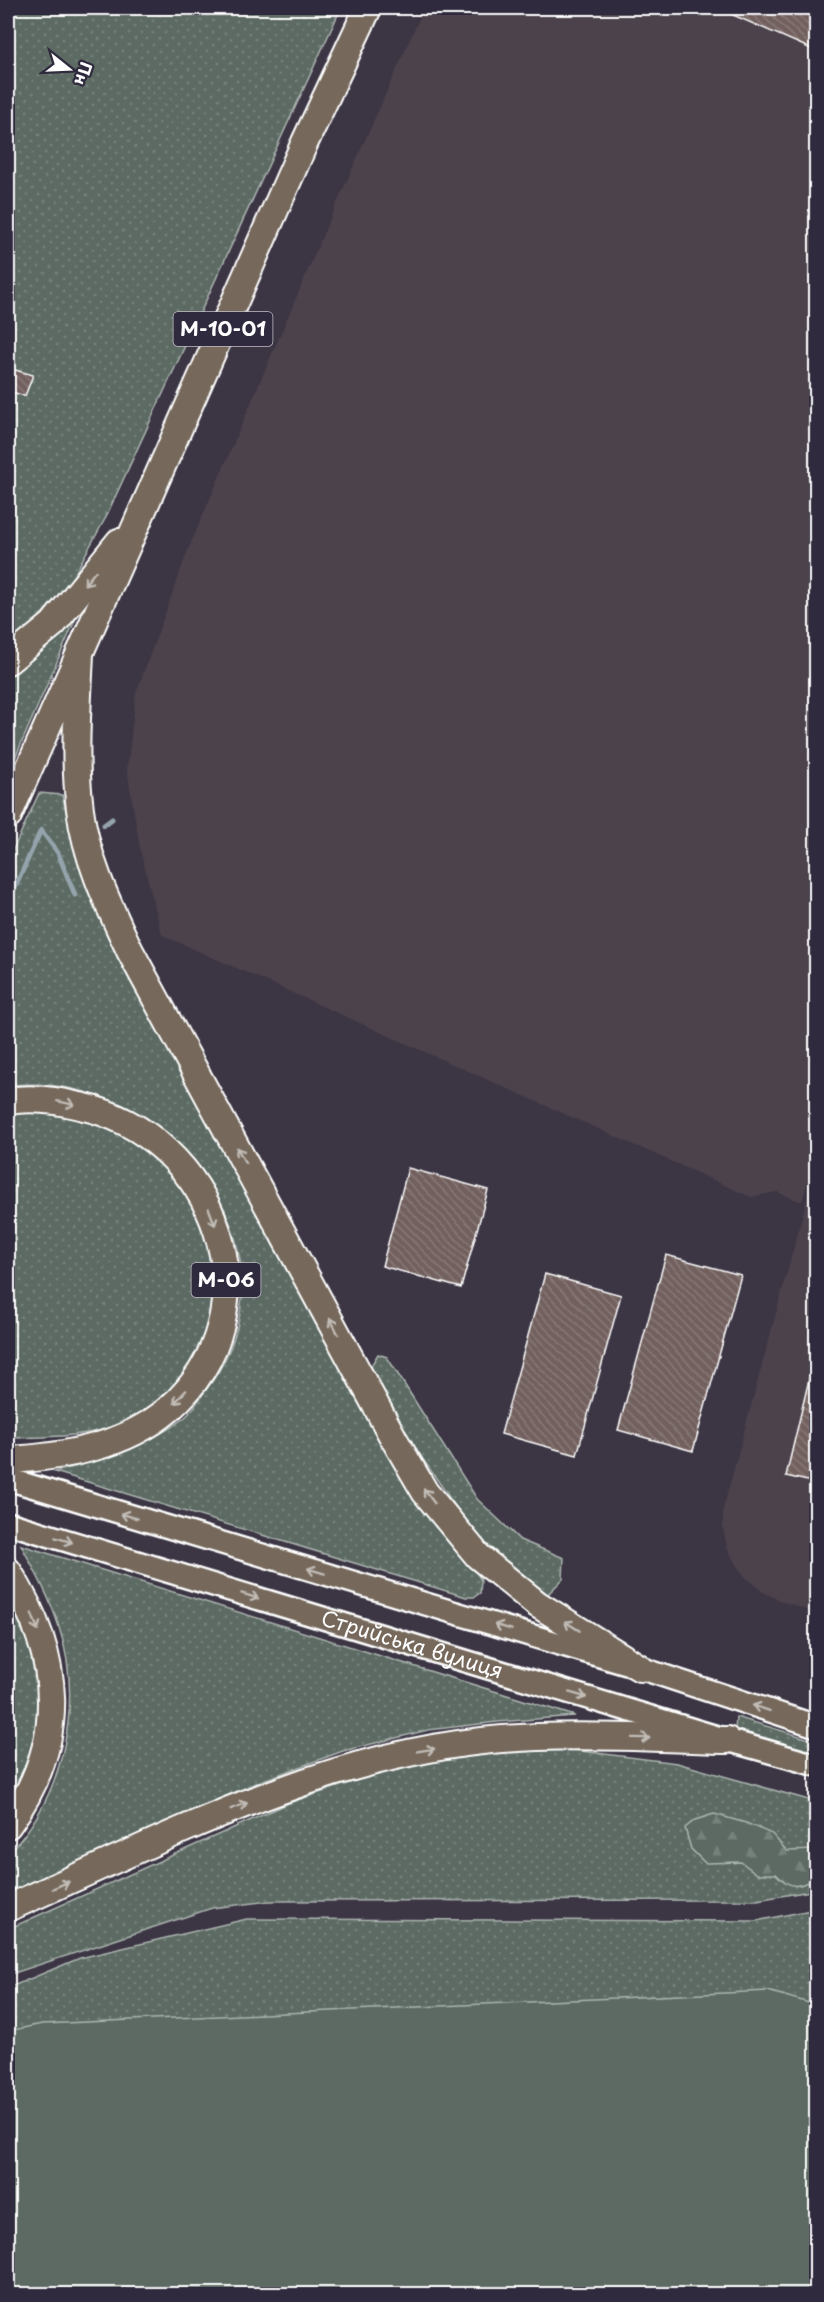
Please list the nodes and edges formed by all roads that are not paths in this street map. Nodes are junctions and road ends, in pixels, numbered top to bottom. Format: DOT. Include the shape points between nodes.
graph roads {
  1 [pos="368,8"];
  2 [pos="140,516"];
  3 [pos="80,653"];
  4 [pos="8,662"];
  5 [pos="8,816"];
  6 [pos="8,1101"];
  7 [pos="8,1460"];
  8 [pos="8,1479"];
  9 [pos="8,1523"];
  10 [pos="8,1571"];
  11 [pos="640,1668"];
  12 [pos="816,1726"];
  13 [pos="727,1740"];
  14 [pos="816,1765"];
  15 [pos="8,1825"];
  16 [pos="8,1908"];
  1 -- 2 [label="highway, М-10-01"];
  2 -- 3 [label="highway, М-10-01"];
  2 -- 4 [label="highway, one-way" via="53,624"];
  3 -- 5 [label="highway, М-10-01"];
  11 -- 3 [label="highway, one-way" via="537,1604 477,1556 425,1492 394,1439 130,951 103,894 80,811"];
  6 -- 7 [label="highway, М-06, one-way" via="55,1100 97,1109 154,1139 184,1171 207,1205 221,1241 227,1299 211,1356 196,1380 169,1409 134,1432 92,1448 51,1457"];
  11 -- 8 [label="main road, one-way"];
  9 -- 13 [label="main road, Стрийська вулиця, one-way"];
  10 -- 15 [label="highway, one-way" via="34,1617 47,1658 51,1697 49,1733 41,1767 26,1801"];
  12 -- 11 [label="main road, one-way"];
  13 -- 14 [label="main road, Стрийська вулиця"];
  16 -- 13 [label="highway, one-way" via="238,1806 400,1754 482,1741 558,1737"];
}
